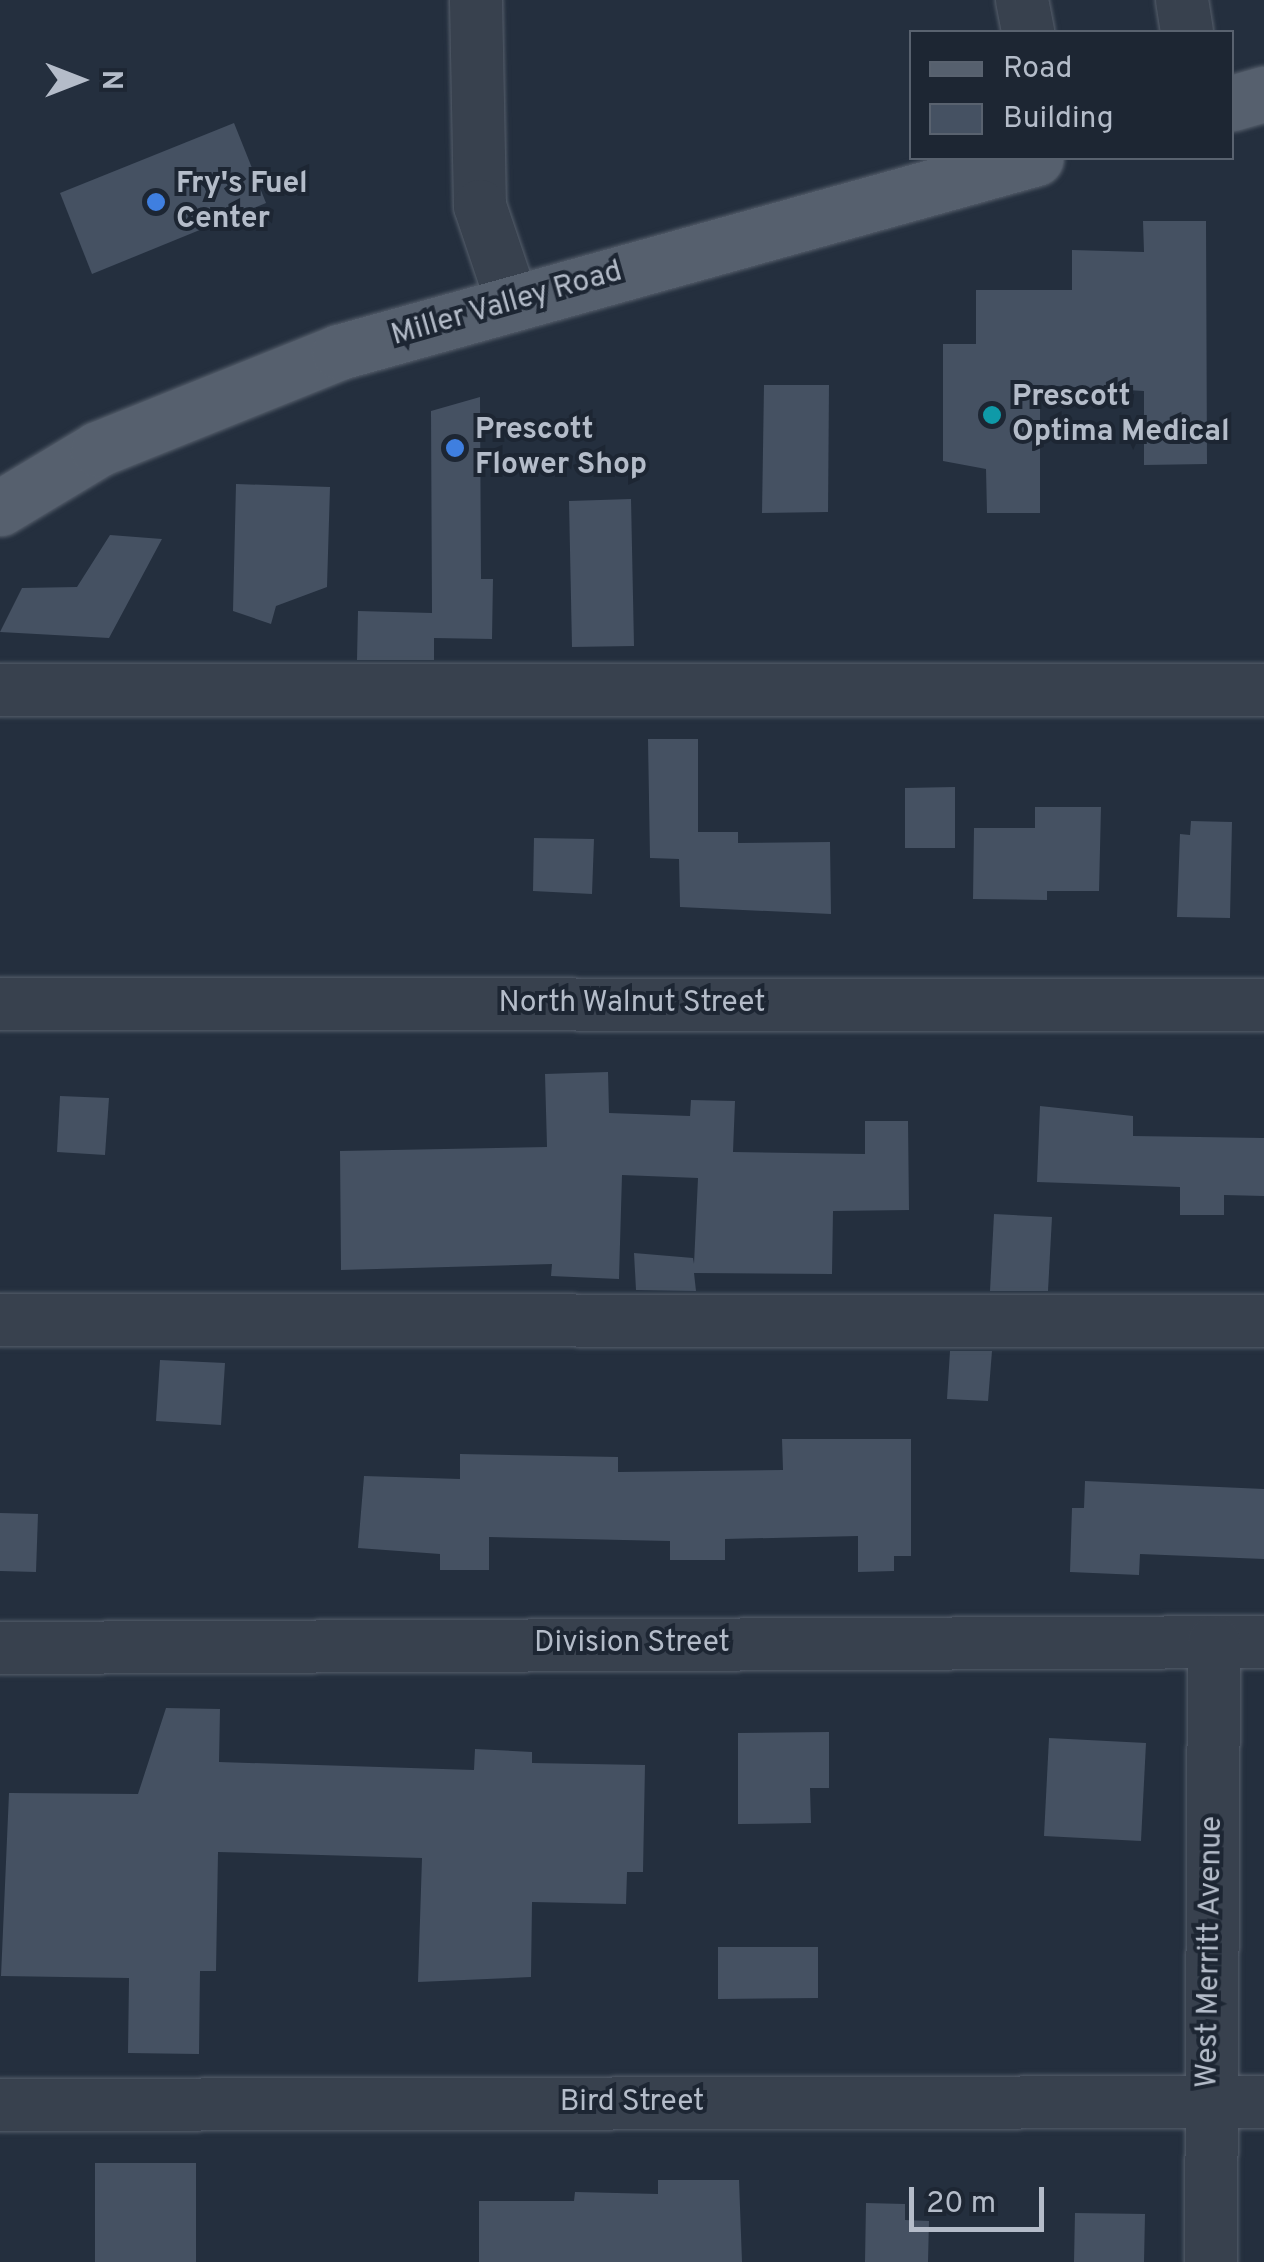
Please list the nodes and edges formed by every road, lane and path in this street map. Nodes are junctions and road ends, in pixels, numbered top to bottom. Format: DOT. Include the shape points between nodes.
graph roads {
  1 [pos="476,0"];
  2 [pos="1022,0"];
  3 [pos="1182,0"];
  4 [pos="1028,30"];
  5 [pos="1188,30"];
  6 [pos="1264,94"];
  7 [pos="1234,102"];
  8 [pos="1029,160"];
  9 [pos="514,304"];
  10 [pos="0,508"];
  11 [pos="0,690"];
  12 [pos="1264,690"];
  13 [pos="0,1004"];
  14 [pos="1264,1004"];
  15 [pos="0,1320"];
  16 [pos="1264,1320"];
  17 [pos="1239,1642"];
  18 [pos="0,1648"];
  19 [pos="1210,2102"];
  20 [pos="1264,2102"];
  21 [pos="0,2106"];
  22 [pos="1212,2262"];
  1 -- 9 [label="street" via="480,206"];
  2 -- 4 [label="street"];
  3 -- 5 [label="street"];
  6 -- 7 [label="main road"];
  8 -- 9 [label="main road, Miller Valley Road"];
  9 -- 10 [label="main road, Miller Valley Road" via="339,352 98,449"];
  11 -- 12 [label="street"];
  13 -- 14 [label="street, North Walnut Street"];
  15 -- 16 [label="street"];
  17 -- 18 [label="street, Division Street"];
  17 -- 19 [label="street, West Merritt Avenue"];
  19 -- 20 [label="street, Bird Street"];
  19 -- 21 [label="street, Bird Street"];
  19 -- 22 [label="street, West Merritt Avenue"];
}
